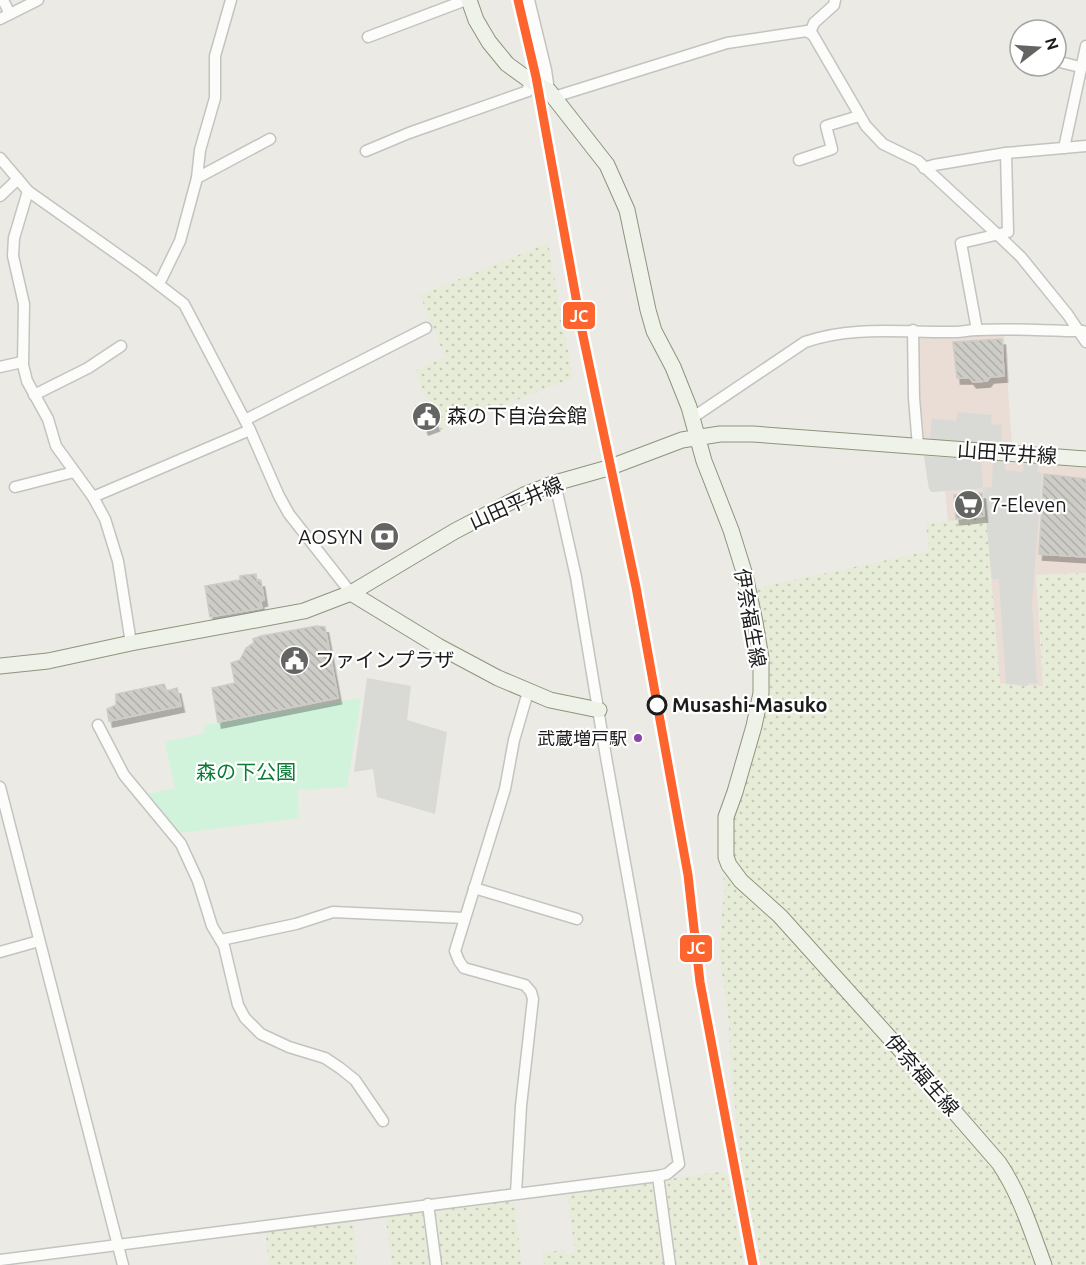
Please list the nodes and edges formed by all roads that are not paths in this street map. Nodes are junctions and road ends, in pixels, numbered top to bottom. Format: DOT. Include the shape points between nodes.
graph roads {
  1 [pos="3,0"];
  2 [pos="38,0"];
  3 [pos="231,0"];
  4 [pos="468,0"];
  5 [pos="529,0"];
  6 [pos="835,0"];
  7 [pos="5,17"];
  8 [pos="810,33"];
  9 [pos="368,36"];
  10 [pos="1086,46"];
  11 [pos="1068,64"];
  12 [pos="1080,67"];
  13 [pos="529,80"];
  14 [pos="551,94"];
  15 [pos="859,116"];
  16 [pos="270,139"];
  17 [pos="1086,146"];
  18 [pos="1064,148"];
  19 [pos="366,151"];
  20 [pos="1006,153"];
  21 [pos="0,158"];
  22 [pos="799,160"];
  23 [pos="924,168"];
  24 [pos="197,178"];
  25 [pos="18,180"];
  26 [pos="28,191"];
  27 [pos="0,195"];
  28 [pos="998,235"];
  29 [pos="159,284"];
  30 [pos="426,328"];
  31 [pos="913,330"];
  32 [pos="977,330"];
  33 [pos="1083,331"];
  34 [pos="1086,342"];
  35 [pos="121,346"];
  36 [pos="22,362"];
  37 [pos="0,367"];
  38 [pos="34,395"];
  39 [pos="693,418"];
  40 [pos="248,425"];
  41 [pos="698,437"];
  42 [pos="918,446"];
  43 [pos="1086,459"];
  44 [pos="74,472"];
  45 [pos="555,483"];
  46 [pos="15,488"];
  47 [pos="93,497"];
  48 [pos="351,593"];
  49 [pos="131,643"];
  50 [pos="0,666"];
  51 [pos="528,692"];
  52 [pos="599,710"];
  53 [pos="98,725"];
  54 [pos="0,786"];
  55 [pos="474,888"];
  56 [pos="464,918"];
  57 [pos="577,919"];
  58 [pos="39,940"];
  59 [pos="221,940"];
  60 [pos="0,952"];
  61 [pos="383,1121"];
  62 [pos="658,1176"];
  63 [pos="516,1192"];
  64 [pos="428,1204"];
  65 [pos="119,1245"];
  66 [pos="0,1260"];
  67 [pos="123,1265"];
  68 [pos="435,1265"];
  69 [pos="670,1265"];
  70 [pos="1044,1265"];
  1 -- 7 [label="street"];
  2 -- 7 [label="street"];
  3 -- 24 [label="street" via="215,56 215,98 200,150"];
  4 -- 9 [label="street"];
  4 -- 13 [label="main road, 伊奈福生線" via="489,42 507,64"];
  5 -- 14 [label="street"];
  6 -- 8 [label="street"];
  8 -- 14 [label="street" via="727,43"];
  8 -- 15 [label="street"];
  10 -- 12 [label="street"];
  11 -- 12 [label="street"];
  12 -- 18 [label="street"];
  13 -- 14 [label="main road, 伊奈福生線"];
  13 -- 19 [label="street" via="528,91"];
  14 -- 39 [label="main road, 伊奈福生線" via="606,165 627,210 654,331"];
  15 -- 22 [label="street" via="826,126 832,149"];
  15 -- 23 [label="street" via="883,144 918,161"];
  16 -- 24 [label="street"];
  17 -- 18 [label="street"];
  18 -- 20 [label="street"];
  20 -- 23 [label="street"];
  20 -- 28 [label="street" via="1008,232"];
  21 -- 25 [label="street"];
  23 -- 28 [label="street"];
  24 -- 29 [label="street" via="180,241"];
  25 -- 26 [label="street"];
  25 -- 27 [label="street"];
  26 -- 29 [label="street"];
  26 -- 36 [label="street" via="14,238 13,256 24,304"];
  28 -- 32 [label="street" via="962,243"];
  28 -- 33 [label="street"];
  29 -- 40 [label="street" via="188,310"];
  30 -- 40 [label="street"];
  31 -- 32 [label="street"];
  31 -- 39 [label="street" via="841,333 805,342"];
  31 -- 42 [label="street"];
  32 -- 33 [label="street"];
  33 -- 34 [label="street"];
  35 -- 38 [label="street"];
  36 -- 37 [label="street"];
  36 -- 38 [label="street"];
  38 -- 44 [label="street" via="48,419 56,446"];
  39 -- 41 [label="main road, 伊奈福生線"];
  40 -- 47 [label="street"];
  40 -- 48 [label="street" via="289,514"];
  41 -- 42 [label="main road, 山田平井線" via="753,434"];
  41 -- 45 [label="main road, 山田平井線"];
  41 -- 70 [label="main road, 伊奈福生線" via="749,589 761,658 761,693 754,726 724,824 729,865 780,916 999,1163"];
  42 -- 43 [label="main road, 山田平井線"];
  44 -- 46 [label="street"];
  44 -- 47 [label="street"];
  45 -- 48 [label="main road, 山田平井線" via="502,505"];
  45 -- 52 [label="street"];
  47 -- 49 [label="street" via="105,519 118,561"];
  48 -- 49 [label="main road, 山田平井線" via="304,611"];
  48 -- 51 [label="main road" via="438,646"];
  49 -- 50 [label="main road, 山田平井線" via="48,661"];
  51 -- 52 [label="main road"];
  51 -- 55 [label="street" via="505,789"];
  52 -- 62 [label="street" via="679,1164"];
  53 -- 59 [label="street" via="124,775 181,844"];
  54 -- 58 [label="street"];
  55 -- 56 [label="street"];
  55 -- 57 [label="street"];
  56 -- 59 [label="street" via="333,912"];
  56 -- 63 [label="street" via="455,951 464,968 525,985 533,999"];
  58 -- 60 [label="street"];
  58 -- 65 [label="street"];
  59 -- 61 [label="street" via="238,1005 245,1017 261,1034 325,1058 340,1068 355,1080"];
  62 -- 63 [label="street"];
  62 -- 69 [label="street"];
  63 -- 64 [label="street"];
  64 -- 65 [label="street"];
  64 -- 68 [label="street"];
  65 -- 66 [label="street"];
  65 -- 67 [label="street"];
}
